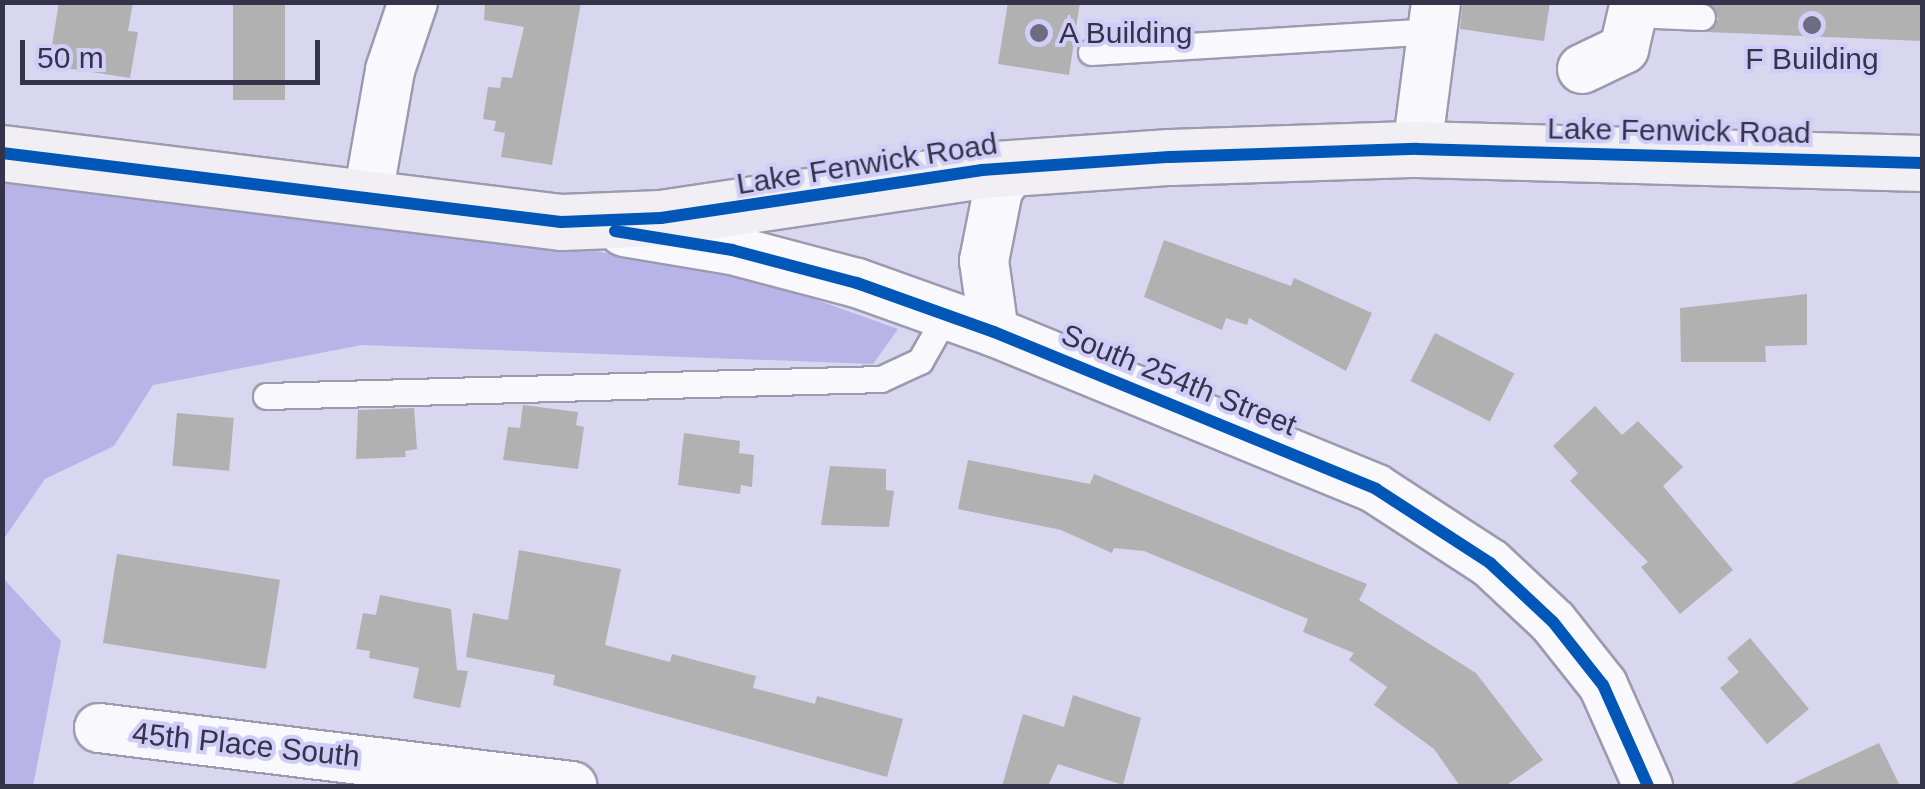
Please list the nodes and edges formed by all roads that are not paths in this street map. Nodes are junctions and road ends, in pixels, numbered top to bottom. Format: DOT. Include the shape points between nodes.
graph roads {
  1 [pos="413,2"];
  2 [pos="1634,8"];
  3 [pos="1434,17"];
  4 [pos="1702,18"];
  5 [pos="1091,52"];
  6 [pos="1582,69"];
  7 [pos="1417,149"];
  8 [pos="2,153"];
  9 [pos="1922,162"];
  10 [pos="1014,167"];
  11 [pos="367,202"];
  12 [pos="561,222"];
  13 [pos="946,315"];
  14 [pos="994,332"];
  15 [pos="266,396"];
  16 [pos="99,728"];
  17 [pos="572,786"];
  18 [pos="1648,786"];
  1 -- 11 [label="street" via="390,70"];
  2 -- 4 [label="lane"];
  2 -- 6 [label="street" via="1624,48"];
  3 -- 5 [label="lane"];
  3 -- 7 [label="street"];
  7 -- 9 [label="street, Lake Fenwick Road"];
  7 -- 10 [label="street, Lake Fenwick Road"];
  8 -- 11 [label="street, Lake Fenwick Road"];
  10 -- 12 [label="street, Lake Fenwick Road" via="744,209"];
  10 -- 14 [label="street" via="996,200 984,261"];
  11 -- 12 [label="street, Lake Fenwick Road"];
  12 -- 13 [label="street, South 254th Street" via="732,250"];
  13 -- 14 [label="street, South 254th Street"];
  13 -- 15 [label="lane" via="920,361 881,378"];
  14 -- 18 [label="street, South 254th Street" via="1376,489 1490,563 1553,622 1602,686"];
  16 -- 17 [label="street, 45th Place South"];
}
